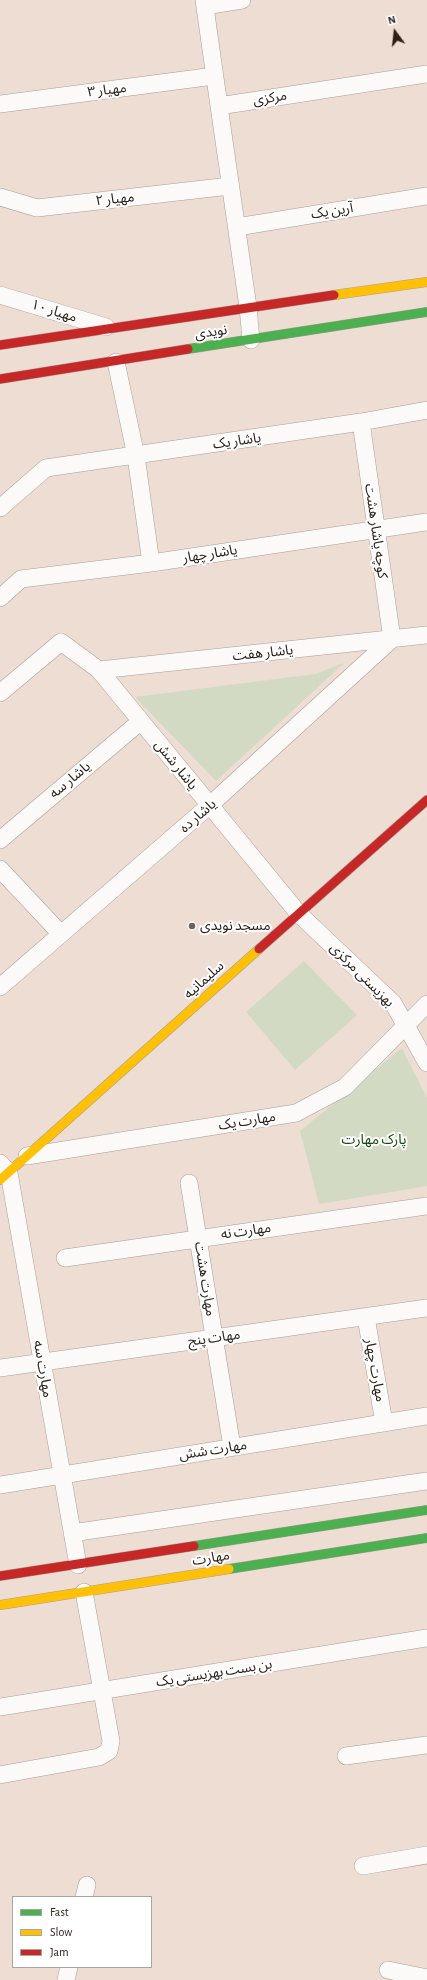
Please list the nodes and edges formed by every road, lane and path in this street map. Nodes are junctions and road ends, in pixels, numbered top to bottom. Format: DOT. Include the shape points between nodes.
graph roads {
  1 [pos="242,0"];
  2 [pos="204,3"];
  3 [pos="427,74"];
  4 [pos="214,76"];
  5 [pos="0,104"];
  6 [pos="219,106"];
  7 [pos="230,186"];
  8 [pos="0,196"];
  9 [pos="427,196"];
  10 [pos="237,227"];
  11 [pos="427,282"];
  12 [pos="0,295"];
  13 [pos="248,307"];
  14 [pos="427,312"];
  15 [pos="108,328"];
  16 [pos="251,340"];
  17 [pos="0,346"];
  18 [pos="116,362"];
  19 [pos="0,379"];
  20 [pos="427,410"];
  21 [pos="361,422"];
  22 [pos="136,456"];
  23 [pos="0,508"];
  24 [pos="427,522"];
  25 [pos="376,529"];
  26 [pos="151,563"];
  27 [pos="0,598"];
  28 [pos="427,635"];
  29 [pos="392,639"];
  30 [pos="99,670"];
  31 [pos="0,693"];
  32 [pos="140,721"];
  33 [pos="427,800"];
  34 [pos="210,805"];
  35 [pos="0,840"];
  36 [pos="0,869"];
  37 [pos="299,914"];
  38 [pos="61,934"];
  39 [pos="0,987"];
  40 [pos="427,1004"];
  41 [pos="406,1027"];
  42 [pos="427,1064"];
  43 [pos="27,1156"];
  44 [pos="3,1172"];
  45 [pos="189,1183"];
  46 [pos="427,1206"];
  47 [pos="198,1237"];
  48 [pos="65,1258"];
  49 [pos="427,1308"];
  50 [pos="366,1317"];
  51 [pos="215,1338"];
  52 [pos="42,1362"];
  53 [pos="0,1368"];
  54 [pos="427,1416"];
  55 [pos="384,1423"];
  56 [pos="232,1447"];
  57 [pos="62,1474"];
  58 [pos="427,1481"];
  59 [pos="0,1485"];
  60 [pos="427,1510"];
  61 [pos="72,1533"];
  62 [pos="427,1538"];
  63 [pos="79,1568"];
  64 [pos="0,1576"];
  65 [pos="83,1589"];
  66 [pos="0,1605"];
  67 [pos="427,1638"];
  68 [pos="103,1690"];
  69 [pos="0,1707"];
  70 [pos="427,1745"];
  71 [pos="346,1756"];
  72 [pos="0,1775"];
  73 [pos="427,1855"];
  74 [pos="363,1866"];
  75 [pos="69,1968"];
  76 [pos="388,1970"];
  77 [pos="427,1978"];
  78 [pos="66,1980"];
  1 -- 2 [label="street"];
  2 -- 4 [label="street"];
  3 -- 6 [label="street, مرکزی"];
  4 -- 5 [label="street, مهیار ۳"];
  4 -- 6 [label="street"];
  6 -- 7 [label="street"];
  7 -- 8 [label="street, مهیار ۲" via="37,208"];
  7 -- 10 [label="street"];
  9 -- 10 [label="street, آرین یک"];
  10 -- 13 [label="street"];
  11 -- 13 [label="main road, نویدی"];
  12 -- 15 [label="street, مهیار ۱۰"];
  13 -- 15 [label="main road, نویدی"];
  13 -- 16 [label="street"];
  14 -- 16 [label="main road, نویدی"];
  15 -- 17 [label="main road, نویدی"];
  16 -- 18 [label="main road, نویدی"];
  18 -- 19 [label="main road, نویدی"];
  18 -- 22 [label="street"];
  20 -- 21 [label="street, یاشار یک"];
  21 -- 22 [label="street, یاشار یک"];
  21 -- 25 [label="street, کوچه یاشار هشت"];
  22 -- 23 [label="street, یاشار یک" via="46,468"];
  22 -- 26 [label="street"];
  24 -- 25 [label="street, یاشار چهار"];
  25 -- 26 [label="street, یاشار چهار"];
  25 -- 29 [label="street, کوچه یاشار هشت"];
  26 -- 27 [label="street, یاشار چهار" via="21,579"];
  28 -- 29 [label="street, یاشار هفت"];
  29 -- 30 [label="street, یاشار هفت"];
  29 -- 34 [label="street, یاشار ده"];
  30 -- 31 [label="street, یاشار شش" via="61,642"];
  30 -- 32 [label="street, یاشار شش"];
  32 -- 34 [label="street, یاشار شش"];
  32 -- 35 [label="street, یاشار سه"];
  33 -- 37 [label="main road, سلیمانیه"];
  34 -- 37 [label="street, یاشار شش"];
  34 -- 38 [label="street, یاشار ده"];
  36 -- 38 [label="street"];
  37 -- 41 [label="street, بهزیستی مرکزی" via="393,1003"];
  37 -- 43 [label="main road, سلیمانیه"];
  38 -- 39 [label="street, یاشار ده"];
  40 -- 41 [label="street, مهارت یک"];
  41 -- 42 [label="street, بهزیستی مرکزی"];
  41 -- 43 [label="street, مهارت یک" via="345,1087 296,1113"];
  43 -- 44 [label="main road, سلیمانیه"];
  44 -- 52 [label="street, مهارت سه"];
  45 -- 47 [label="street, مهارت هشت"];
  46 -- 47 [label="street, مهارت نه"];
  47 -- 48 [label="street, مهارت نه"];
  47 -- 51 [label="street, مهارت هشت"];
  49 -- 50 [label="street, مهات پنج"];
  50 -- 51 [label="street, مهات پنج"];
  50 -- 55 [label="street, مهارت چهار"];
  51 -- 52 [label="street, مهات پنج"];
  51 -- 56 [label="street, مهارت هشت"];
  52 -- 53 [label="street, مهات پنج"];
  52 -- 57 [label="street, مهارت سه"];
  54 -- 55 [label="street, مهارت شش"];
  55 -- 56 [label="street, مهارت شش"];
  56 -- 57 [label="street, مهارت شش"];
  57 -- 59 [label="street, مهارت شش"];
  57 -- 61 [label="street, مهارت سه"];
  58 -- 61 [label="street"];
  60 -- 63 [label="main road, مهارت"];
  61 -- 63 [label="street, مهارت سه"];
  62 -- 65 [label="main road, مهارت"];
  63 -- 64 [label="main road, مهارت"];
  65 -- 66 [label="main road, مهارت"];
  65 -- 68 [label="street"];
  67 -- 68 [label="street, بن بست بهزیستی یک"];
  68 -- 69 [label="street, بن بست بهزیستی یک"];
  68 -- 72 [label="street" via="111,1741 109,1751 99,1757"];
  70 -- 71 [label="street"];
  73 -- 74 [label="street"];
  75 -- 78 [label="street"];
  76 -- 77 [label="street"];
}
